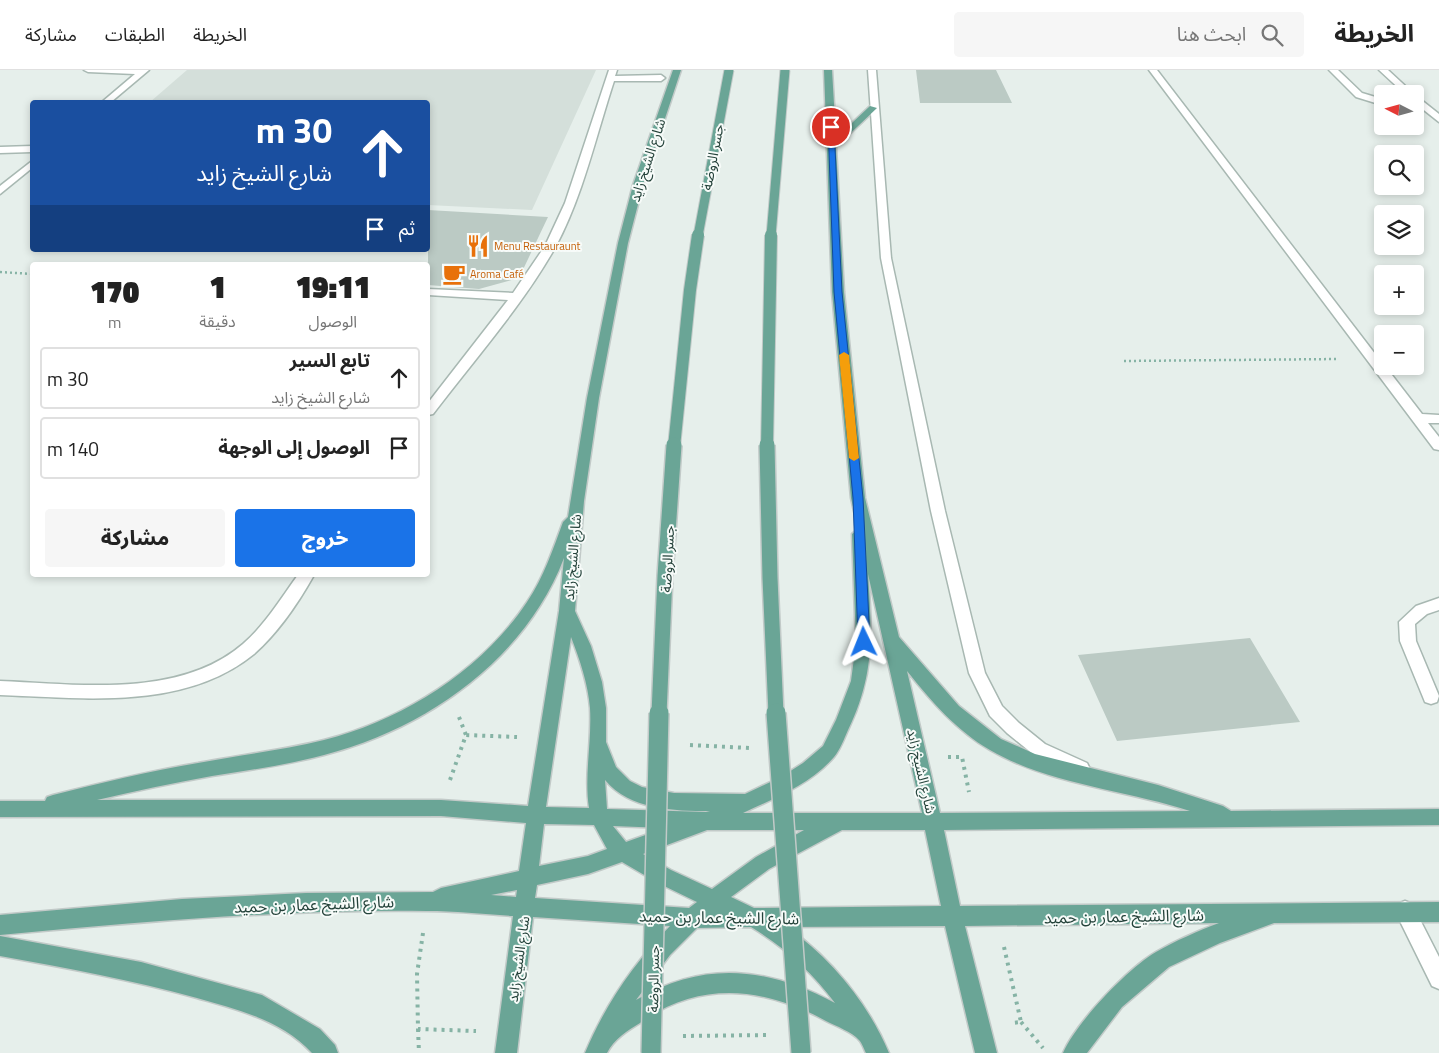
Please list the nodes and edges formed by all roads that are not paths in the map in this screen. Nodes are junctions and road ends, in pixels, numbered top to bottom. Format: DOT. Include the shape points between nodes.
graph roads {
  1 [pos="88,70"];
  2 [pos="654,70"];
  3 [pos="677,70"];
  4 [pos="729,70"];
  5 [pos="785,70"];
  6 [pos="828,70"];
  7 [pos="872,70"];
  8 [pos="1153,70"];
  9 [pos="1333,70"];
  10 [pos="1383,70"];
  11 [pos="144,71"];
  12 [pos="611,75"];
  13 [pos="661,78"];
  14 [pos="1400,85"];
  15 [pos="670,92"];
  16 [pos="108,100"];
  17 [pos="1374,100"];
  18 [pos="1424,107"];
  19 [pos="873,108"];
  20 [pos="1439,119"];
  21 [pos="832,146"];
  22 [pos="30,149"];
  23 [pos="2,151"];
  24 [pos="30,166"];
  25 [pos="0,191"];
  26 [pos="430,292"];
  27 [pos="516,297"];
  28 [pos="430,408"];
  29 [pos="1418,418"];
  30 [pos="1439,419"];
  31 [pos="1439,446"];
  32 [pos="858,498"];
  33 [pos="577,501"];
  34 [pos="304,577"];
  35 [pos="1439,604"];
  36 [pos="567,611"];
  37 [pos="890,637"];
  38 [pos="0,688"];
  39 [pos="1431,697"];
  40 [pos="598,741"];
  41 [pos="1135,786"];
  42 [pos="748,802"];
  43 [pos="0,809"];
  44 [pos="30,809"];
  45 [pos="536,815"];
  46 [pos="1439,817"];
  47 [pos="600,818"];
  48 [pos="1237,818"];
  49 [pos="706,822"];
  50 [pos="843,822"];
  51 [pos="933,822"];
  52 [pos="624,852"];
  53 [pos="529,876"];
  54 [pos="713,899"];
  55 [pos="428,901"];
  56 [pos="524,908"];
  57 [pos="1405,911"];
  58 [pos="1439,912"];
  59 [pos="1282,913"];
  60 [pos="692,918"];
  61 [pos="953,918"];
  62 [pos="756,919"];
  63 [pos="0,925"];
  64 [pos="0,946"];
  65 [pos="1439,979"];
  66 [pos="868,1033"];
  67 [pos="507,1043"];
  68 [pos="600,1045"];
  69 [pos="327,1053"];
  70 [pos="651,1053"];
  71 [pos="801,1053"];
  72 [pos="878,1053"];
  73 [pos="986,1053"];
  74 [pos="1074,1053"];
  1 -- 11 [label="street"];
  2 -- 13 [label="street"];
  3 -- 15 [label="main road, شارع الشيخ زايد"];
  4 -- 70 [label="main road, جسر الروضة, bridge" via="700,218 671,490 658,774"];
  5 -- 71 [label="main road, bridge" via="768,273 767,486 780,801"];
  6 -- 21 [label="main road, شارع الشيخ زايد"];
  7 -- 19 [label="street"];
  8 -- 29 [label="street"];
  9 -- 17 [label="street" via="1359,95"];
  10 -- 14 [label="street"];
  11 -- 16 [label="street"];
  12 -- 13 [label="street"];
  12 -- 27 [label="street" via="562,223"];
  13 -- 15 [label="street"];
  15 -- 33 [label="main road, شارع الشيخ زايد" via="638,185 623,243"];
  18 -- 20 [label="street"];
  19 -- 21 [label="main road"];
  19 -- 41 [label="street" via="886,258 938,511 977,673 996,711 1039,749 1074,767"];
  21 -- 32 [label="main road, شارع الشيخ زايد" via="838,292"];
  22 -- 23 [label="street"];
  24 -- 25 [label="street"];
  26 -- 27 [label="street"];
  27 -- 28 [label="street"];
  29 -- 30 [label="street"];
  29 -- 31 [label="street"];
  32 -- 37 [label="main road, شارع الشيخ زايد"];
  32 -- 42 [label="main road" via="864,642 858,681 844,721 829,751 809,769"];
  33 -- 36 [label="main road, شارع الشيخ زايد"];
  33 -- 44 [label="main road" via="549,577 526,616 493,654 442,695 392,723 328,746 133,783"];
  34 -- 38 [label="street" via="248,649 193,677 132,690"];
  35 -- 39 [label="street" via="1426,606 1407,622 1408,642"];
  36 -- 40 [label="main road" via="593,672"];
  36 -- 45 [label="main road, شارع الشيخ زايد"];
  37 -- 41 [label="main road" via="950,710 1000,746 1041,765"];
  37 -- 51 [label="main road, شارع الشيخ زايد"];
  40 -- 42 [label="main road" via="611,774 620,785 646,798"];
  40 -- 47 [label="main road"];
  41 -- 48 [label="main road"];
  42 -- 49 [label="main road"];
  43 -- 44 [label="main road"];
  44 -- 45 [label="main road" via="441,808"];
  45 -- 47 [label="main road"];
  45 -- 53 [label="main road, شارع الشيخ زايد"];
  46 -- 48 [label="main road"];
  47 -- 49 [label="main road"];
  47 -- 52 [label="main road" via="613,843"];
  48 -- 51 [label="main road"];
  49 -- 50 [label="main road"];
  49 -- 52 [label="main road"];
  50 -- 51 [label="main road"];
  50 -- 54 [label="main road" via="762,862"];
  51 -- 61 [label="main road, شارع الشيخ زايد"];
  52 -- 53 [label="main road" via="588,864"];
  52 -- 54 [label="main road" via="659,874"];
  53 -- 55 [label="main road"];
  53 -- 56 [label="main road, شارع الشيخ زايد"];
  54 -- 60 [label="main road"];
  54 -- 62 [label="main road"];
  55 -- 56 [label="main road, شارع الشيخ عمار بن حميد"];
  55 -- 63 [label="main road, شارع الشيخ عمار بن حميد" via="182,909"];
  56 -- 60 [label="main road, شارع الشيخ عمار بن حميد"];
  56 -- 67 [label="main road, شارع الشيخ زايد"];
  57 -- 58 [label="main road, شارع الشيخ عمار بن حميد"];
  57 -- 59 [label="main road, شارع الشيخ عمار بن حميد"];
  57 -- 65 [label="street"];
  59 -- 61 [label="main road, شارع الشيخ عمار بن حميد"];
  59 -- 74 [label="main road" via="1217,934 1162,960 1116,1000"];
  60 -- 62 [label="main road, شارع الشيخ عمار بن حميد"];
  60 -- 68 [label="main road" via="644,972"];
  61 -- 62 [label="main road, شارع الشيخ عمار بن حميد"];
  61 -- 73 [label="main road, شارع الشيخ زايد"];
  62 -- 66 [label="main road" via="784,937 825,975"];
  64 -- 69 [label="main road" via="141,972 262,1006 312,1037"];
  66 -- 68 [label="main road" via="786,990 753,983 719,982 686,989 654,1002"];
  66 -- 72 [label="main road"];
}
